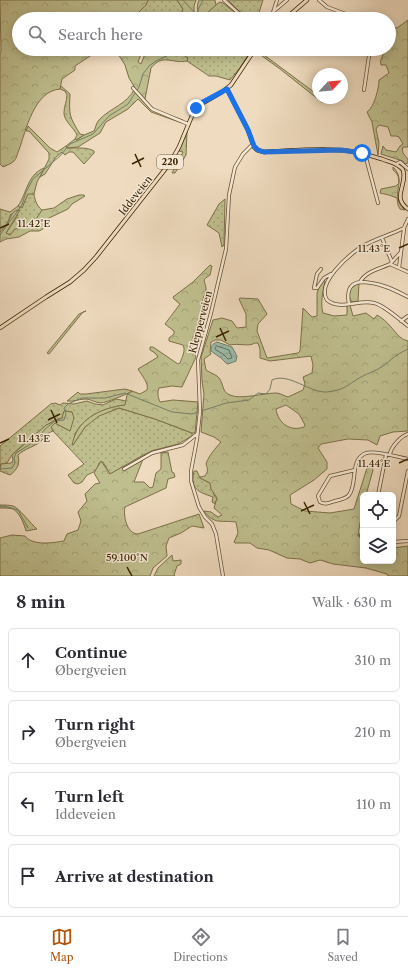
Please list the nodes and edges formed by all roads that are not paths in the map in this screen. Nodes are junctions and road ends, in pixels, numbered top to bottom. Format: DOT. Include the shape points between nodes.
graph roads {
  1 [pos="224,0"];
  2 [pos="277,0"];
  3 [pos="287,0"];
  4 [pos="307,0"];
  5 [pos="319,0"];
  6 [pos="274,11"];
  7 [pos="237,12"];
  8 [pos="293,12"];
  9 [pos="341,12"];
  10 [pos="251,56"];
  11 [pos="369,56"];
  12 [pos="133,88"];
  13 [pos="227,89"];
  14 [pos="364,90"];
  15 [pos="188,124"];
  16 [pos="253,144"];
  17 [pos="365,154"];
  18 [pos="396,164"];
  19 [pos="408,169"];
  20 [pos="378,203"];
  21 [pos="408,209"];
  22 [pos="408,219"];
  23 [pos="404,228"];
  24 [pos="382,238"];
  25 [pos="402,251"];
  26 [pos="391,263"];
  27 [pos="400,268"];
  28 [pos="321,269"];
  29 [pos="408,272"];
  30 [pos="332,274"];
  31 [pos="360,282"];
  32 [pos="408,297"];
  33 [pos="349,304"];
  34 [pos="408,316"];
  35 [pos="401,321"];
  36 [pos="408,326"];
  37 [pos="0,328"];
  38 [pos="198,434"];
  39 [pos="408,434"];
  40 [pos="388,454"];
  41 [pos="408,459"];
  42 [pos="124,469"];
  43 [pos="355,470"];
  44 [pos="408,471"];
  45 [pos="379,492"];
  46 [pos="396,519"];
  47 [pos="408,541"];
  48 [pos="396,542"];
  49 [pos="224,576"];
  1 -- 7 [label="street"];
  2 -- 6 [label="street"];
  3 -- 6 [label="street"];
  4 -- 8 [label="main road"];
  5 -- 9 [label="street"];
  10 -- 13 [label="main road, Iddeveien / 220"];
  11 -- 14 [label="street"];
  12 -- 15 [label="street" via="152,109"];
  13 -- 15 [label="main road, Iddeveien / 220" via="198,106"];
  13 -- 16 [label="main road"];
  15 -- 37 [label="main road, Iddeveien / 220" via="179,147 166,168 90,264 70,282"];
  16 -- 17 [label="main road" via="257,150 264,152 341,150"];
  16 -- 38 [label="street, Klepperveien" via="235,167 229,195 226,249 212,313 198,360"];
  17 -- 18 [label="main road"];
  17 -- 20 [label="street"];
  18 -- 19 [label="street" via="400,162"];
  18 -- 21 [label="main road" via="405,176 401,200"];
  22 -- 23 [label="street"];
  23 -- 24 [label="street"];
  23 -- 25 [label="street"];
  24 -- 26 [label="street"];
  24 -- 30 [label="street" via="360,247"];
  25 -- 26 [label="street"];
  25 -- 27 [label="street"];
  26 -- 27 [label="street"];
  26 -- 31 [label="street" via="367,274"];
  27 -- 29 [label="street"];
  28 -- 30 [label="street" via="317,274 314,288"];
  30 -- 33 [label="street" via="325,289 326,299 336,304"];
  31 -- 32 [label="street" via="379,284"];
  31 -- 33 [label="street" via="349,288"];
  33 -- 35 [label="street" via="376,303"];
  34 -- 35 [label="street"];
  35 -- 36 [label="street"];
  38 -- 42 [label="street" via="183,445 152,453"];
  38 -- 49 [label="street, Klepperveien" via="191,481 199,507 216,534"];
  39 -- 40 [label="street"];
  40 -- 41 [label="street"];
  40 -- 43 [label="street" via="374,452 363,455"];
  40 -- 45 [label="street"];
  43 -- 43 [label="street" via="350,493 345,498 328,504 321,504 318,501 318,496 330,477"];
  44 -- 46 [label="street" via="399,516"];
  47 -- 48 [label="street"];
}
